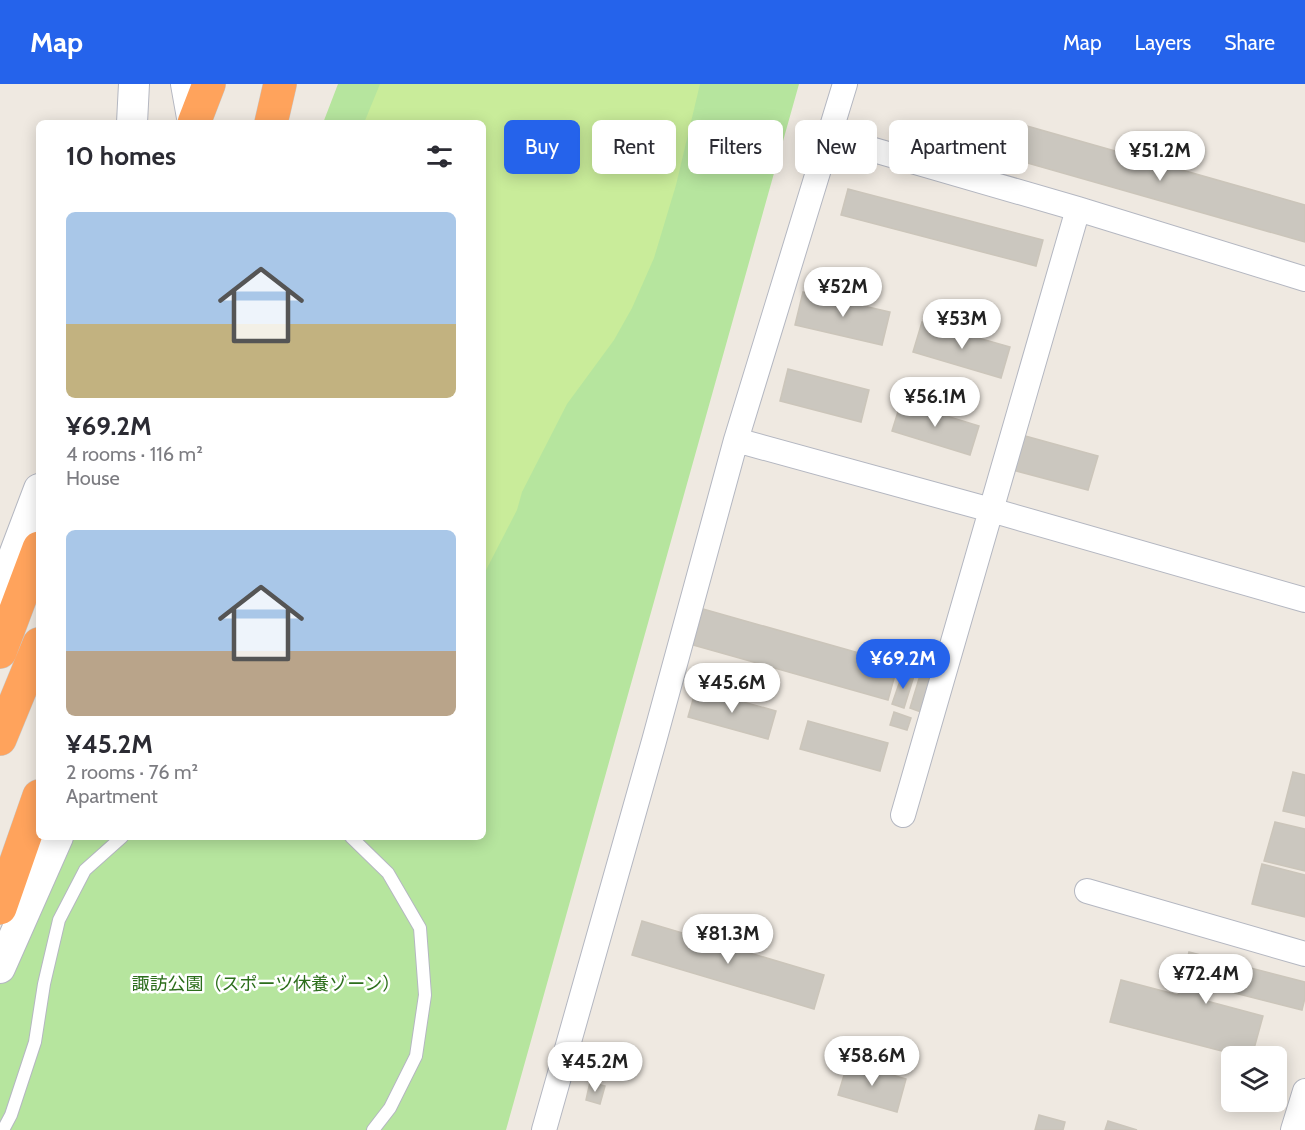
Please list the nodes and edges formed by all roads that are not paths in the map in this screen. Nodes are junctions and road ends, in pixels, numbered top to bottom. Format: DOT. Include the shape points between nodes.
graph roads {
  1 [pos="134,84"];
  2 [pos="186,84"];
  3 [pos="209,84"];
  4 [pos="230,84"];
  5 [pos="280,84"];
  6 [pos="844,84"];
  7 [pos="132,120"];
  8 [pos="193,120"];
  9 [pos="195,120"];
  10 [pos="219,120"];
  11 [pos="272,120"];
  12 [pos="834,120"];
  13 [pos="877,150"];
  14 [pos="817,174"];
  15 [pos="1078,209"];
  16 [pos="1305,279"];
  17 [pos="736,440"];
  18 [pos="36,500"];
  19 [pos="991,510"];
  20 [pos="36,553"];
  21 [pos="1305,600"];
  22 [pos="8,601"];
  23 [pos="36,651"];
  24 [pos="0,652"];
  25 [pos="0,739"];
  26 [pos="36,805"];
  27 [pos="903,815"];
  28 [pos="57,840"];
  29 [pos="119,840"];
  30 [pos="354,840"];
  31 [pos="1087,891"];
  32 [pos="0,908"];
  33 [pos="1305,954"];
  34 [pos="0,968"];
  35 [pos="1305,1091"];
  36 [pos="3,1130"];
  37 [pos="373,1130"];
  38 [pos="544,1130"];
  39 [pos="1293,1130"];
  1 -- 7 [label="street"];
  2 -- 8 [label="street"];
  3 -- 9 [label="highway"];
  4 -- 10 [label="highway"];
  5 -- 11 [label="highway"];
  6 -- 12 [label="street"];
  13 -- 15 [label="street"];
  14 -- 17 [label="street"];
  15 -- 16 [label="street"];
  15 -- 19 [label="street"];
  17 -- 19 [label="street"];
  17 -- 38 [label="street"];
  18 -- 22 [label="street"];
  19 -- 21 [label="street"];
  19 -- 27 [label="street"];
  20 -- 22 [label="highway"];
  22 -- 24 [label="highway"];
  23 -- 25 [label="highway"];
  26 -- 32 [label="highway"];
  28 -- 34 [label="street"];
  29 -- 36 [label="lane" via="85,870 59,920 35,1042"];
  30 -- 37 [label="lane" via="388,873 420,928 425,995 416,1056 390,1108"];
  31 -- 33 [label="street"];
  35 -- 39 [label="street"];
}
